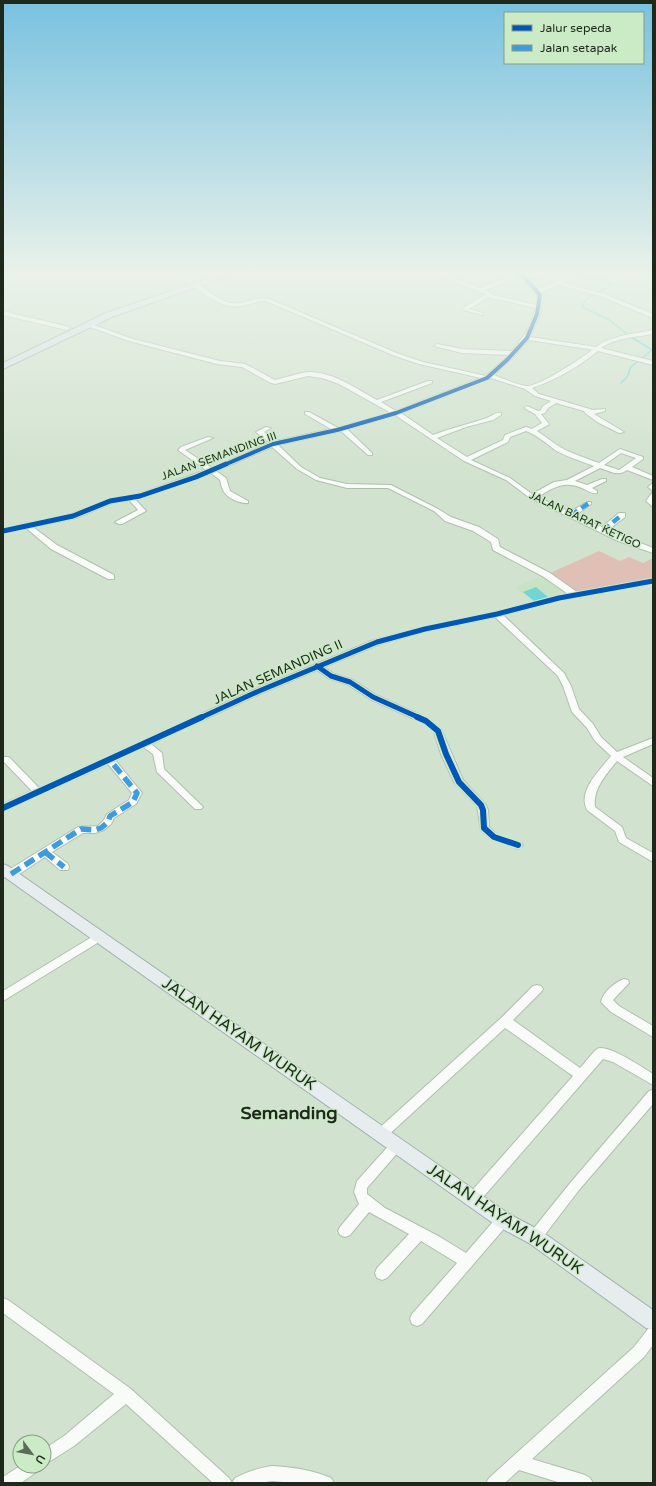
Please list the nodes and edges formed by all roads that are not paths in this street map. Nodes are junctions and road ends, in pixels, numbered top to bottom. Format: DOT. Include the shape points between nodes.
graph roads {
  1 [pos="48,341"];
  2 [pos="49,341"];
  3 [pos="136,341"];
  4 [pos="367,341"];
  5 [pos="525,341"];
  6 [pos="549,341"];
  7 [pos="610,341"];
  8 [pos="437,346"];
  9 [pos="597,349"];
  10 [pos="514,353"];
  11 [pos="22,356"];
  12 [pos="3,358"];
  13 [pos="651,361"];
  14 [pos="3,362"];
  15 [pos="3,366"];
  16 [pos="488,377"];
  17 [pos="430,382"];
  18 [pos="527,388"];
  19 [pos="555,401"];
  20 [pos="377,402"];
  21 [pos="527,408"];
  22 [pos="582,409"];
  23 [pos="603,410"];
  24 [pos="307,413"];
  25 [pos="396,413"];
  26 [pos="537,413"];
  27 [pos="500,414"];
  28 [pos="268,428"];
  29 [pos="339,429"];
  30 [pos="532,431"];
  31 [pos="621,432"];
  32 [pos="433,436"];
  33 [pos="210,438"];
  34 [pos="275,444"];
  35 [pos="370,454"];
  36 [pos="466,460"];
  37 [pos="600,466"];
  38 [pos="628,468"];
  39 [pos="211,471"];
  40 [pos="653,478"];
  41 [pos="604,480"];
  42 [pos="570,481"];
  43 [pos="653,485"];
  44 [pos="587,488"];
  45 [pos="653,489"];
  46 [pos="595,492"];
  47 [pos="653,495"];
  48 [pos="130,497"];
  49 [pos="532,497"];
  50 [pos="246,502"];
  51 [pos="589,503"];
  52 [pos="653,505"];
  53 [pos="571,515"];
  54 [pos="622,515"];
  55 [pos="119,522"];
  56 [pos="28,526"];
  57 [pos="603,530"];
  58 [pos="3,531"];
  59 [pos="653,551"];
  60 [pos="111,577"];
  61 [pos="653,581"];
  62 [pos="575,595"];
  63 [pos="497,614"];
  64 [pos="317,666"];
  65 [pos="653,741"];
  66 [pos="145,744"];
  67 [pos="616,756"];
  68 [pos="6,759"];
  69 [pos="110,760"];
  70 [pos="653,783"];
  71 [pos="38,792"];
  72 [pos="198,807"];
  73 [pos="3,808"];
  74 [pos="518,845"];
  75 [pos="45,852"];
  76 [pos="653,858"];
  77 [pos="64,867"];
  78 [pos="7,872"];
  79 [pos="100,936"];
  80 [pos="624,983"];
  81 [pos="537,989"];
  82 [pos="3,997"];
  83 [pos="505,1021"];
  84 [pos="653,1032"];
  85 [pos="581,1075"];
  86 [pos="653,1080"];
  87 [pos="653,1095"];
  88 [pos="380,1135"];
  89 [pos="396,1146"];
  90 [pos="473,1199"];
  91 [pos="368,1203"];
  92 [pos="503,1220"];
  93 [pos="345,1231"];
  94 [pos="419,1233"];
  95 [pos="535,1237"];
  96 [pos="466,1261"];
  97 [pos="382,1273"];
  98 [pos="3,1305"];
  99 [pos="417,1319"];
  100 [pos="653,1320"];
  101 [pos="653,1334"];
  102 [pos="126,1394"];
  103 [pos="52,1453"];
  104 [pos="517,1462"];
  105 [pos="21,1474"];
  106 [pos="8,1483"];
  107 [pos="224,1483"];
  108 [pos="240,1483"];
  109 [pos="326,1483"];
  110 [pos="494,1483"];
  111 [pos="585,1483"];
  1 -- 12 [label="highway" via="25,350 27,346"];
  2 -- 11 [label="highway"];
  3 -- 20 [label="street, JALAN BARAT KETIGO" via="221,364 243,365 269,381 275,382 306,374 323,376 341,382"];
  4 -- 16 [label="street" via="430,366"];
  5 -- 10 [label="street"];
  6 -- 9 [label="street"];
  7 -- 9 [label="street"];
  8 -- 10 [label="street" via="462,351"];
  9 -- 13 [label="street"];
  9 -- 18 [label="street" via="579,363"];
  10 -- 16 [label="street"];
  11 -- 14 [label="highway" via="26,353"];
  11 -- 15 [label="highway"];
  16 -- 18 [label="street"];
  16 -- 25 [label="street, JALAN SEMANDING III"];
  17 -- 20 [label="street"];
  18 -- 19 [label="street" via="536,395"];
  19 -- 22 [label="street"];
  19 -- 26 [label="street" via="545,407 543,412"];
  20 -- 25 [label="street, JALAN BARAT KETIGO"];
  21 -- 26 [label="street"];
  22 -- 23 [label="street" via="595,413"];
  22 -- 31 [label="street"];
  24 -- 29 [label="street"];
  25 -- 29 [label="street, JALAN SEMANDING III"];
  25 -- 32 [label="street, JALAN BARAT KETIGO"];
  26 -- 30 [label="street" via="546,424"];
  27 -- 32 [label="street"];
  28 -- 34 [label="street" via="260,432"];
  29 -- 34 [label="street, JALAN SEMANDING III"];
  29 -- 35 [label="street"];
  30 -- 36 [label="street" via="526,430 507,436 506,441"];
  30 -- 37 [label="street" via="563,452"];
  32 -- 36 [label="street, JALAN BARAT KETIGO"];
  33 -- 39 [label="street" via="181,450"];
  34 -- 39 [label="street, JALAN SEMANDING III"];
  34 -- 62 [label="street" via="299,468 318,479 347,486 389,486 436,510 448,520 476,529 495,541 496,548 547,575"];
  36 -- 49 [label="street, JALAN BARAT KETIGO" via="506,478"];
  37 -- 38 [label="street" via="618,472"];
  37 -- 38 [label="street" via="620,451 641,458"];
  37 -- 42 [label="street"];
  38 -- 40 [label="street"];
  39 -- 48 [label="street, JALAN SEMANDING III" via="140,496"];
  39 -- 50 [label="street" via="226,482 229,494"];
  41 -- 44 [label="street"];
  42 -- 44 [label="street"];
  42 -- 49 [label="street" via="562,482"];
  43 -- 45 [label="street"];
  44 -- 46 [label="street"];
  47 -- 52 [label="street" via="649,501"];
  48 -- 55 [label="street" via="142,511"];
  48 -- 56 [label="street, JALAN SEMANDING III" via="110,501 72,516"];
  49 -- 53 [label="street, JALAN BARAT KETIGO"];
  51 -- 53 [label="street"];
  53 -- 57 [label="street, JALAN BARAT KETIGO"];
  54 -- 57 [label="street"];
  56 -- 58 [label="street, JALAN SEMANDING III"];
  56 -- 60 [label="street" via="54,547"];
  57 -- 59 [label="street, JALAN BARAT KETIGO"];
  61 -- 62 [label="street, JALAN SEMANDING II"];
  62 -- 63 [label="street, JALAN SEMANDING II"];
  63 -- 64 [label="street, JALAN SEMANDING II" via="396,637"];
  63 -- 67 [label="street" via="560,675 567,686 575,710 598,739"];
  64 -- 66 [label="street, JALAN SEMANDING II"];
  64 -- 74 [label="street" via="331,676 350,682 368,694 435,727 460,782 481,805 484,828 494,837"];
  65 -- 67 [label="street"];
  66 -- 69 [label="street, JALAN SEMANDING II"];
  66 -- 72 [label="street" via="157,753 160,770"];
  67 -- 70 [label="street"];
  67 -- 76 [label="street" via="596,780 589,803 590,808 619,829 622,840"];
  68 -- 71 [label="street"];
  69 -- 71 [label="street, JALAN SEMANDING II"];
  69 -- 75 [label="street" via="137,793 136,798 110,816 101,828 81,829"];
  71 -- 73 [label="street, JALAN SEMANDING II"];
  75 -- 77 [label="street"];
  75 -- 78 [label="street"];
  78 -- 79 [label="main road, JALAN HAYAM WURUK"];
  79 -- 82 [label="street"];
  79 -- 88 [label="main road, JALAN HAYAM WURUK"];
  80 -- 84 [label="street" via="608,997 608,1002"];
  81 -- 83 [label="street"];
  83 -- 85 [label="street"];
  83 -- 88 [label="street"];
  85 -- 86 [label="street" via="601,1053 618,1058"];
  85 -- 90 [label="street"];
  87 -- 95 [label="street"];
  88 -- 89 [label="main road, JALAN HAYAM WURUK"];
  89 -- 90 [label="main road, JALAN HAYAM WURUK"];
  89 -- 91 [label="street" via="361,1184 360,1191"];
  90 -- 92 [label="main road, JALAN HAYAM WURUK"];
  91 -- 93 [label="street"];
  91 -- 94 [label="street"];
  92 -- 95 [label="main road, JALAN HAYAM WURUK"];
  92 -- 96 [label="street"];
  94 -- 96 [label="street"];
  94 -- 97 [label="street"];
  95 -- 100 [label="main road, JALAN HAYAM WURUK"];
  96 -- 99 [label="street"];
  98 -- 102 [label="street"];
  101 -- 104 [label="street" via="639,1352"];
  102 -- 103 [label="street"];
  102 -- 107 [label="street"];
  104 -- 110 [label="street"];
  104 -- 111 [label="street"];
  105 -- 106 [label="street"];
  108 -- 109 [label="street" via="262,1474 284,1473"];
}
